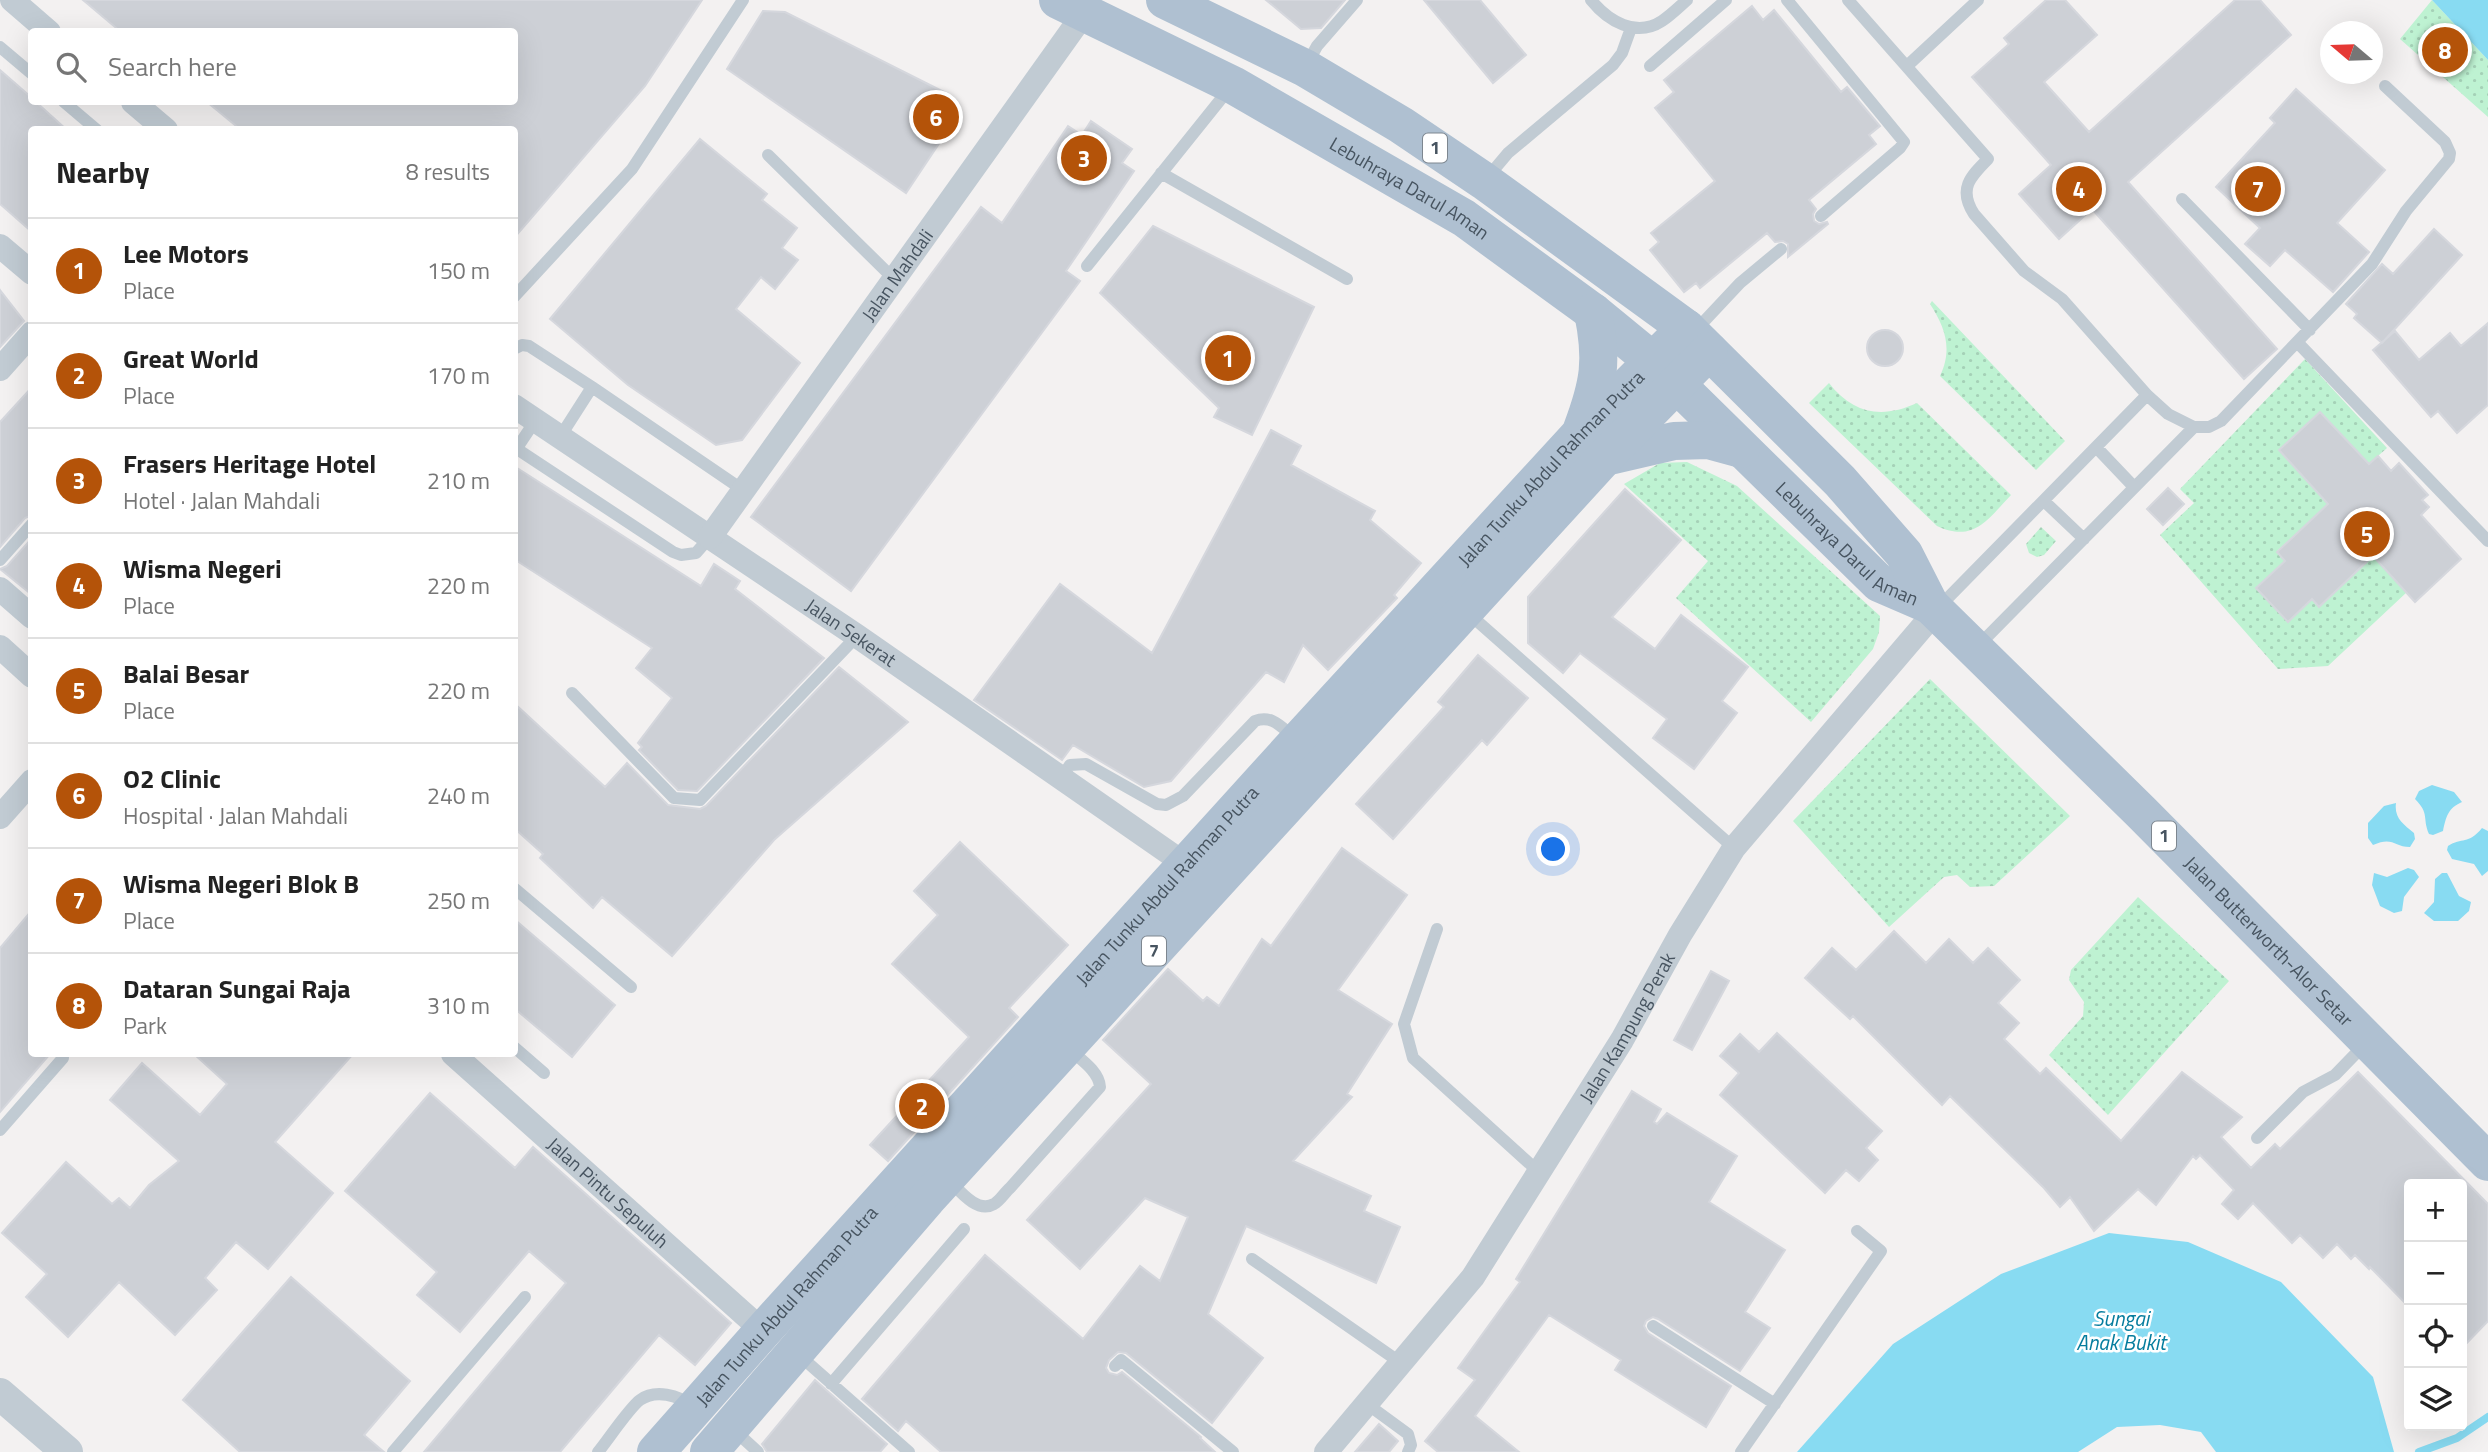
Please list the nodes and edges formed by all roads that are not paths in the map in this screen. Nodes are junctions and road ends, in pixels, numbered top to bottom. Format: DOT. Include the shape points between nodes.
graph roads {
  1 [pos="12,0"];
  2 [pos="743,0"];
  3 [pos="1165,0"];
  4 [pos="1357,0"];
  5 [pos="1591,0"];
  6 [pos="1687,0"];
  7 [pos="1726,0"];
  8 [pos="1787,0"];
  9 [pos="1848,0"];
  10 [pos="1978,0"];
  11 [pos="1071,6"];
  12 [pos="44,28"];
  13 [pos="1631,28"];
  14 [pos="0,47"];
  15 [pos="1650,66"];
  16 [pos="1907,66"];
  17 [pos="1305,68"];
  18 [pos="28,71"];
  19 [pos="1233,85"];
  20 [pos="2385,86"];
  21 [pos="68,105"];
  22 [pos="137,105"];
  23 [pos="92,126"];
  24 [pos="161,126"];
  25 [pos="768,155"];
  26 [pos="1161,173"];
  27 [pos="1484,181"];
  28 [pos="2182,199"];
  29 [pos="1821,216"];
  30 [pos="0,246"];
  31 [pos="1781,249"];
  32 [pos="1087,266"];
  33 [pos="28,270"];
  34 [pos="894,279"];
  35 [pos="1347,279"];
  36 [pos="518,293"];
  37 [pos="1594,312"];
  38 [pos="2310,330"];
  39 [pos="1696,337"];
  40 [pos="28,338"];
  41 [pos="2298,343"];
  42 [pos="518,347"];
  43 [pos="0,369"];
  44 [pos="1665,373"];
  45 [pos="592,387"];
  46 [pos="2147,395"];
  47 [pos="518,409"];
  48 [pos="536,421"];
  49 [pos="2194,427"];
  50 [pos="560,437"];
  51 [pos="518,444"];
  52 [pos="1593,445"];
  53 [pos="2096,447"];
  54 [pos="518,448"];
  55 [pos="1741,449"];
  56 [pos="2134,487"];
  57 [pos="743,490"];
  58 [pos="2044,500"];
  59 [pos="28,528"];
  60 [pos="710,537"];
  61 [pos="2084,539"];
  62 [pos="2488,541"];
  63 [pos="0,560"];
  64 [pos="0,589"];
  65 [pos="1933,608"];
  66 [pos="1465,610"];
  67 [pos="28,614"];
  68 [pos="856,636"];
  69 [pos="0,647"];
  70 [pos="1974,651"];
  71 [pos="28,672"];
  72 [pos="572,693"];
  73 [pos="1298,741"];
  74 [pos="1061,778"];
  75 [pos="28,786"];
  76 [pos="0,817"];
  77 [pos="1734,848"];
  78 [pos="1185,864"];
  79 [pos="518,891"];
  80 [pos="1437,929"];
  81 [pos="631,987"];
  82 [pos="2367,1042"];
  83 [pos="1066,1046"];
  84 [pos="518,1050"];
  85 [pos="456,1057"];
  86 [pos="63,1058"];
  87 [pos="544,1073"];
  88 [pos="0,1130"];
  89 [pos="2256,1138"];
  90 [pos="2488,1161"];
  91 [pos="1540,1174"];
  92 [pos="946,1178"];
  93 [pos="964,1229"];
  94 [pos="1857,1231"];
  95 [pos="1252,1259"];
  96 [pos="525,1297"];
  97 [pos="1653,1326"];
  98 [pos="763,1331"];
  99 [pos="796,1352"];
  100 [pos="1118,1363"];
  101 [pos="1401,1363"];
  102 [pos="831,1384"];
  103 [pos="0,1394"];
  104 [pos="1367,1404"];
  105 [pos="1775,1404"];
  106 [pos="695,1410"];
  107 [pos="733,1444"];
  108 [pos="67,1452"];
  109 [pos="393,1452"];
  110 [pos="598,1452"];
  111 [pos="656,1452"];
  112 [pos="909,1452"];
  113 [pos="1233,1452"];
  114 [pos="1326,1452"];
  115 [pos="1408,1452"];
  116 [pos="1741,1452"];
  1 -- 12 [label="street"];
  2 -- 36 [label="lane" via="632,169"];
  3 -- 17 [label="main road, Lebuhraya Darul Aman / 1"];
  4 -- 17 [label="lane" via="1317,46"];
  5 -- 13 [label="lane" via="1600,12"];
  6 -- 13 [label="lane" via="1660,22"];
  7 -- 15 [label="lane"];
  8 -- 29 [label="lane" via="1904,142"];
  9 -- 16 [label="lane"];
  10 -- 16 [label="lane"];
  11 -- 19 [label="main road, Lebuhraya Darul Aman / 1"];
  11 -- 34 [label="street, Jalan Mahdali"];
  13 -- 27 [label="lane" via="1613,65 1508,153"];
  14 -- 18 [label="lane"];
  16 -- 46 [label="lane" via="1988,159 1968,184 1966,195 1974,214 2024,271 2062,299"];
  17 -- 27 [label="main road, Lebuhraya Darul Aman / 1"];
  19 -- 26 [label="lane"];
  19 -- 37 [label="main road, Lebuhraya Darul Aman / 1" via="1464,218"];
  20 -- 38 [label="lane" via="2445,142 2449,159 2406,211 2372,264"];
  21 -- 23 [label="lane"];
  22 -- 24 [label="street"];
  25 -- 34 [label="lane"];
  26 -- 32 [label="lane"];
  26 -- 35 [label="lane"];
  27 -- 39 [label="main road, Lebuhraya Darul Aman / 1"];
  28 -- 38 [label="lane"];
  30 -- 33 [label="street"];
  31 -- 39 [label="lane" via="1735,289"];
  34 -- 57 [label="street, Jalan Mahdali"];
  37 -- 44 [label="main road, Lebuhraya Darul Aman / 1"];
  37 -- 52 [label="main road" via="1600,361"];
  38 -- 41 [label="lane"];
  39 -- 44 [label="main road, Jalan Tunku Abdul Rahman Putra / 7"];
  39 -- 65 [label="main road, Lebuhraya Darul Aman / 1" via="1840,481 1904,554"];
  40 -- 43 [label="street"];
  41 -- 49 [label="lane" via="2221,421"];
  41 -- 62 [label="lane"];
  42 -- 45 [label="lane" via="529,346"];
  44 -- 52 [label="main road, Jalan Tunku Abdul Rahman Putra / 7"];
  44 -- 55 [label="main road, Lebuhraya Darul Aman / 1"];
  45 -- 50 [label="lane"];
  45 -- 57 [label="lane"];
  46 -- 49 [label="lane" via="2168,414"];
  46 -- 53 [label="lane"];
  47 -- 48 [label="street, Jalan Sekerat"];
  48 -- 50 [label="street, Jalan Sekerat"];
  48 -- 51 [label="lane"];
  49 -- 56 [label="lane"];
  50 -- 60 [label="street, Jalan Sekerat"];
  52 -- 55 [label="main road" via="1708,440"];
  52 -- 66 [label="main road, Jalan Tunku Abdul Rahman Putra / 7"];
  52 -- 73 [label="main road, Jalan Tunku Abdul Rahman Putra / 7"];
  53 -- 56 [label="lane"];
  53 -- 58 [label="lane"];
  54 -- 60 [label="lane" via="673,552 696,553"];
  55 -- 65 [label="main road, Lebuhraya Darul Aman / 1" via="1879,583"];
  56 -- 61 [label="lane"];
  57 -- 60 [label="street, Jalan Mahdali"];
  58 -- 61 [label="lane"];
  58 -- 65 [label="lane"];
  59 -- 63 [label="lane"];
  60 -- 68 [label="street, Jalan Sekerat"];
  61 -- 70 [label="lane"];
  64 -- 67 [label="street"];
  65 -- 70 [label="main road, Jalan Butterworth-Alor Setar / 1"];
  65 -- 77 [label="street, Jalan Kampung Perak"];
  66 -- 77 [label="lane"];
  66 -- 83 [label="main road, Jalan Tunku Abdul Rahman Putra / 7"];
  68 -- 72 [label="lane" via="700,800 674,798"];
  68 -- 74 [label="street, Jalan Sekerat"];
  69 -- 71 [label="street"];
  70 -- 82 [label="main road, Jalan Butterworth-Alor Setar / 1" via="2141,812"];
  73 -- 74 [label="lane" via="1270,718 1255,721 1183,796 1166,805 1086,764 1070,765"];
  73 -- 78 [label="main road, Jalan Tunku Abdul Rahman Putra / 7"];
  74 -- 78 [label="street, Jalan Sekerat"];
  75 -- 76 [label="street"];
  77 -- 91 [label="street, Jalan Kampung Perak"];
  78 -- 98 [label="main road, Jalan Tunku Abdul Rahman Putra / 7"];
  79 -- 81 [label="lane"];
  80 -- 91 [label="lane" via="1404,1024 1413,1058"];
  82 -- 89 [label="lane" via="2335,1075 2303,1092"];
  82 -- 90 [label="main road, Jalan Butterworth-Alor Setar / 1"];
  83 -- 92 [label="main road, Jalan Tunku Abdul Rahman Putra / 7"];
  83 -- 92 [label="lane" via="1096,1074 1100,1087 1010,1188 995,1204 976,1205"];
  84 -- 87 [label="lane"];
  85 -- 98 [label="street, Jalan Pintu Sepuluh"];
  86 -- 88 [label="lane"];
  91 -- 101 [label="street, Jalan Kampung Perak" via="1473,1277"];
  92 -- 99 [label="main road, Jalan Tunku Abdul Rahman Putra / 7"];
  93 -- 102 [label="lane"];
  94 -- 105 [label="lane" via="1881,1251"];
  95 -- 101 [label="lane"];
  96 -- 109 [label="lane"];
  97 -- 105 [label="lane"];
  98 -- 106 [label="main road, Jalan Tunku Abdul Rahman Putra / 7"];
  99 -- 102 [label="lane"];
  99 -- 107 [label="main road, Jalan Tunku Abdul Rahman Putra / 7"];
  100 -- 113 [label="lane"];
  101 -- 104 [label="street, Jalan Kampung Perak"];
  102 -- 112 [label="lane"];
  103 -- 108 [label="street"];
  104 -- 114 [label="street, Jalan Kampung Perak"];
  104 -- 115 [label="lane" via="1408,1434"];
  105 -- 116 [label="lane"];
  106 -- 110 [label="lane" via="674,1396 640,1400"];
  106 -- 111 [label="main road, Jalan Tunku Abdul Rahman Putra / 7"];
}
